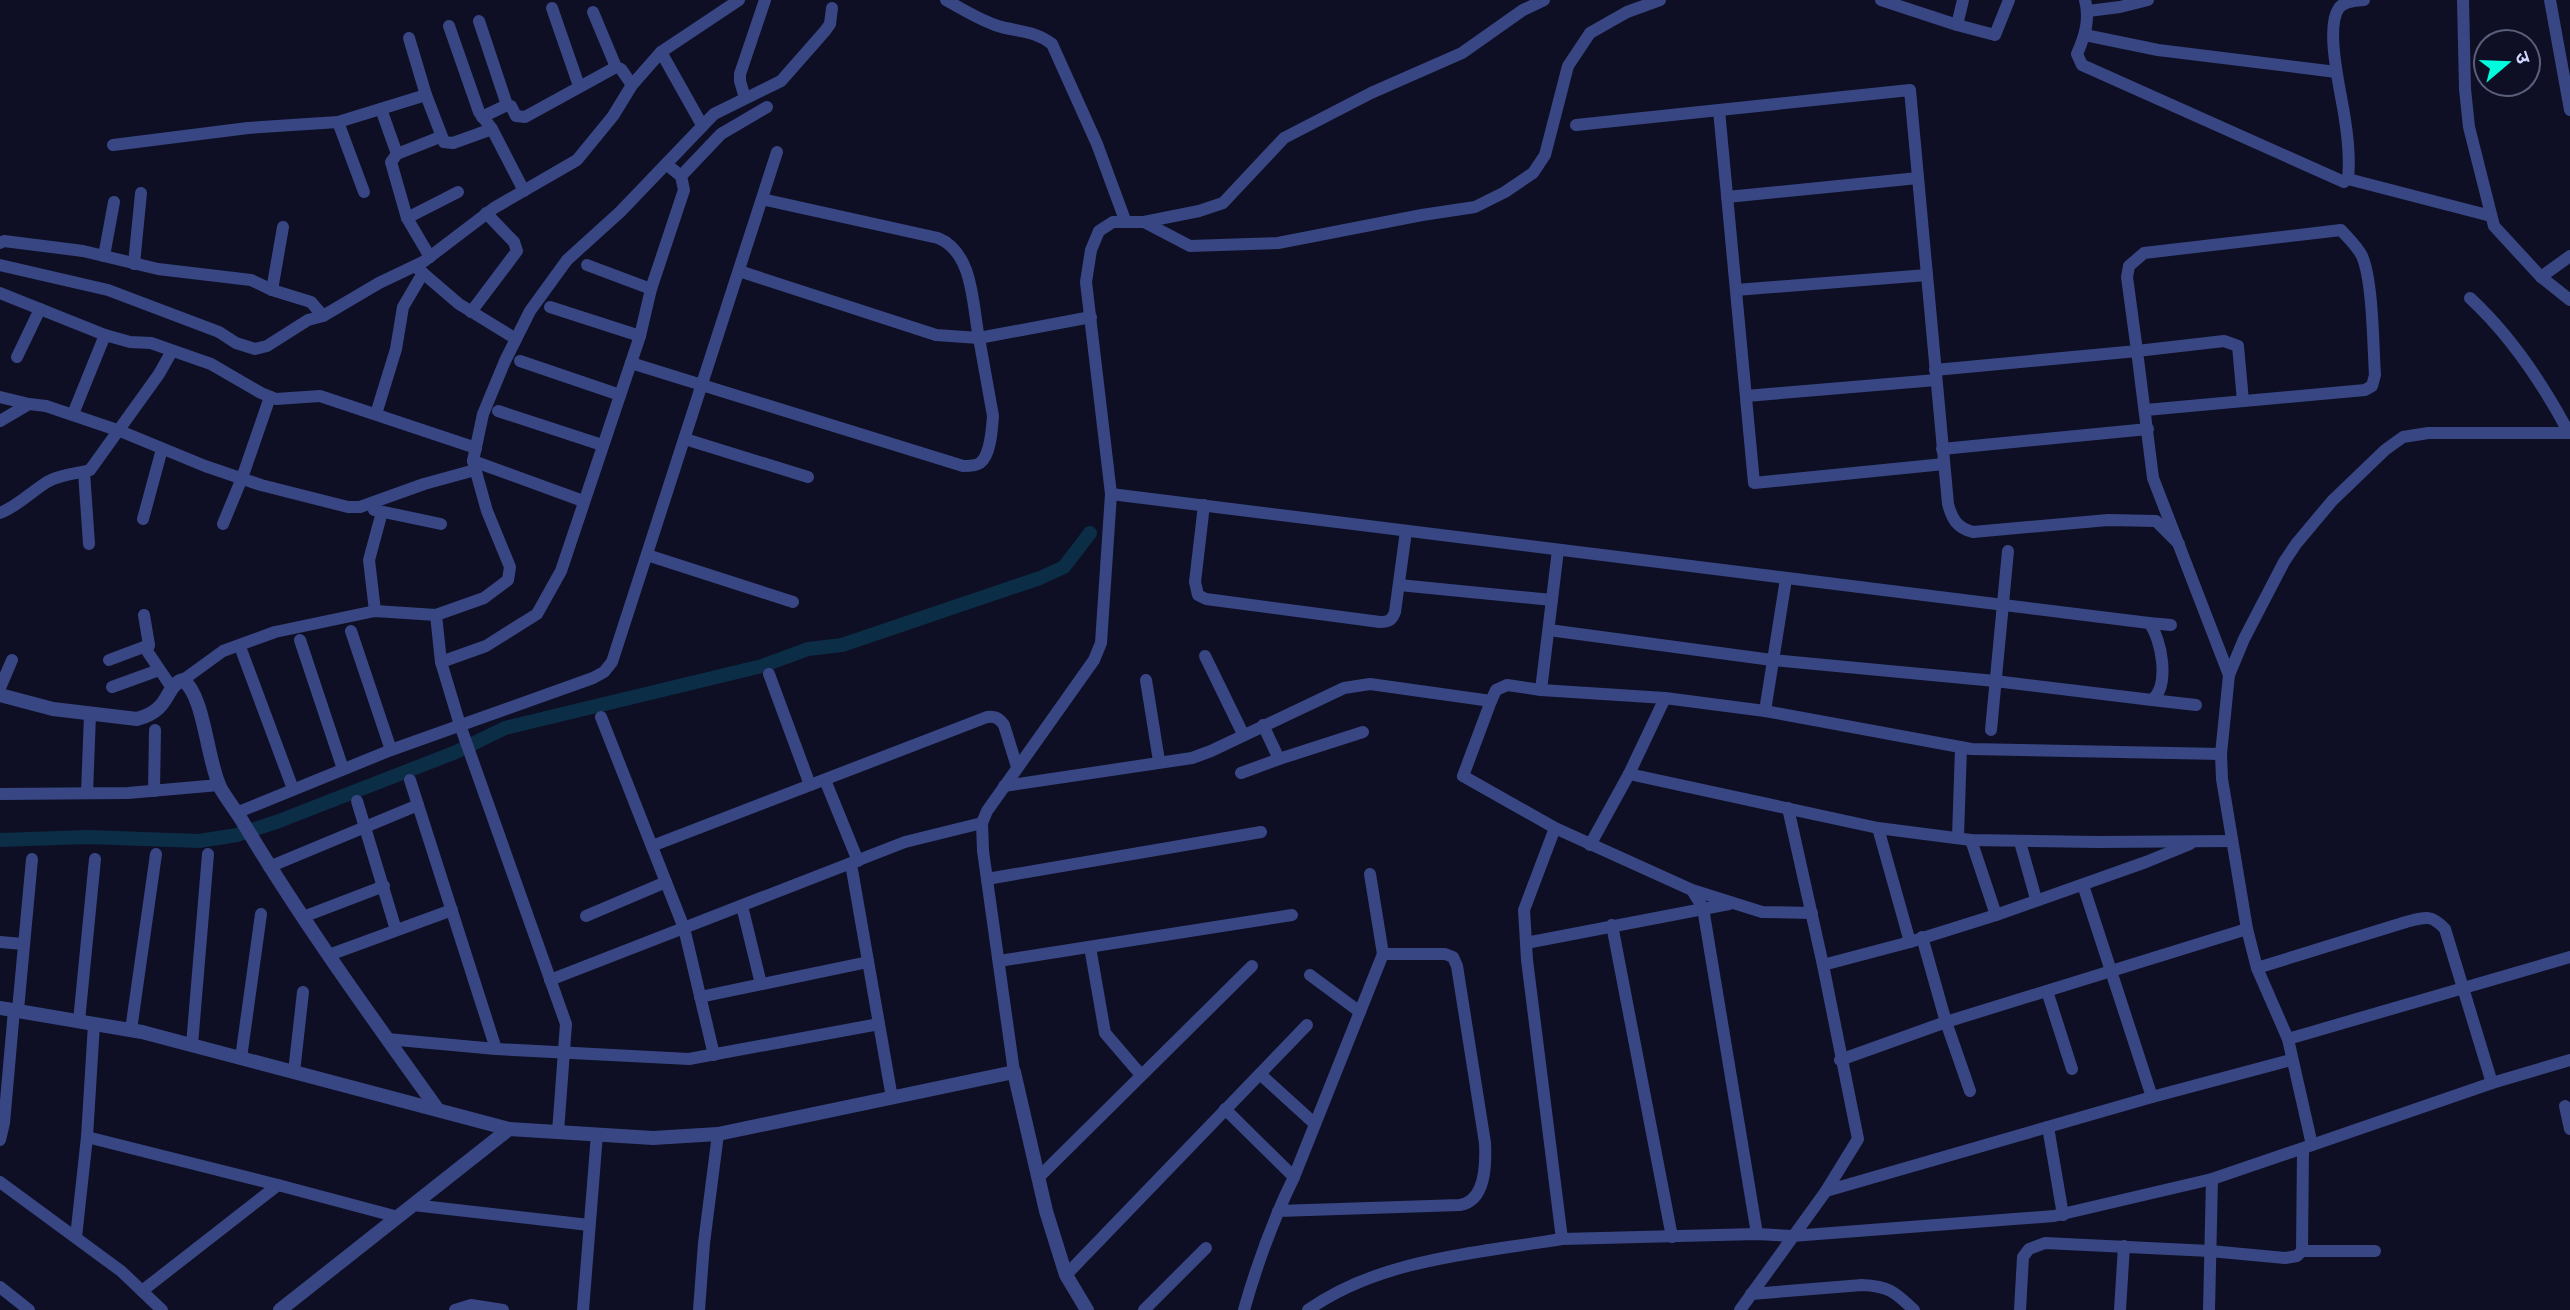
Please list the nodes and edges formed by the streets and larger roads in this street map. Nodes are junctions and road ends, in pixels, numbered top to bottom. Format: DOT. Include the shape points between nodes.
graph roads {
  1 [pos="739,0"];
  2 [pos="765,0"];
  3 [pos="946,0"];
  4 [pos="1544,0"];
  5 [pos="1660,0"];
  6 [pos="1881,0"];
  7 [pos="1963,0"];
  8 [pos="2009,0"];
  9 [pos="2148,0"];
  10 [pos="2364,0"];
  11 [pos="2463,0"];
  12 [pos="2550,0"];
  13 [pos="1518,5"];
  14 [pos="2086,5"];
  15 [pos="552,8"];
  16 [pos="832,8"];
  17 [pos="593,12"];
  18 [pos="478,21"];
  19 [pos="1957,25"];
  20 [pos="449,26"];
  21 [pos="2085,35"];
  22 [pos="409,38"];
  23 [pos="661,52"];
  24 [pos="616,66"];
  25 [pos="2336,72"];
  26 [pos="632,85"];
  27 [pos="579,86"];
  28 [pos="426,96"];
  29 [pos="745,98"];
  30 [pos="507,105"];
  31 [pos="767,107"];
  32 [pos="381,109"];
  33 [pos="1719,110"];
  34 [pos="2570,110"];
  35 [pos="482,117"];
  36 [pos="338,122"];
  37 [pos="702,125"];
  38 [pos="1576,125"];
  39 [pos="492,129"];
  40 [pos="440,137"];
  41 [pos="114,145"];
  42 [pos="777,152"];
  43 [pos="397,154"];
  44 [pos="666,164"];
  45 [pos="681,176"];
  46 [pos="1918,178"];
  47 [pos="2347,179"];
  48 [pos="524,191"];
  49 [pos="364,192"];
  50 [pos="458,192"];
  51 [pos="141,193"];
  52 [pos="1727,197"];
  53 [pos="762,199"];
  54 [pos="114,202"];
  55 [pos="486,213"];
  56 [pos="2491,216"];
  57 [pos="407,218"];
  58 [pos="1125,220"];
  59 [pos="1144,222"];
  60 [pos="283,227"];
  61 [pos="0,243"];
  62 [pos="104,256"];
  63 [pos="2570,256"];
  64 [pos="430,257"];
  65 [pos="134,264"];
  66 [pos="0,265"];
  67 [pos="587,265"];
  68 [pos="419,269"];
  69 [pos="739,271"];
  70 [pos="1927,275"];
  71 [pos="2541,277"];
  72 [pos="651,289"];
  73 [pos="272,290"];
  74 [pos="1736,290"];
  75 [pos="0,293"];
  76 [pos="2470,298"];
  77 [pos="2570,300"];
  78 [pos="550,307"];
  79 [pos="40,309"];
  80 [pos="471,312"];
  81 [pos="323,316"];
  82 [pos="1091,317"];
  83 [pos="105,335"];
  84 [pos="640,336"];
  85 [pos="979,338"];
  86 [pos="516,339"];
  87 [pos="172,351"];
  88 [pos="2137,351"];
  89 [pos="17,357"];
  90 [pos="520,361"];
  91 [pos="631,363"];
  92 [pos="1936,375"];
  93 [pos="702,386"];
  94 [pos="620,395"];
  95 [pos="1746,396"];
  96 [pos="0,397"];
  97 [pos="270,397"];
  98 [pos="2244,401"];
  99 [pos="29,404"];
  100 [pos="2146,410"];
  101 [pos="498,411"];
  102 [pos="73,414"];
  103 [pos="376,414"];
  104 [pos="0,421"];
  105 [pos="2148,429"];
  106 [pos="120,431"];
  107 [pos="2570,433"];
  108 [pos="685,439"];
  109 [pos="602,445"];
  110 [pos="162,449"];
  111 [pos="1942,449"];
  112 [pos="474,460"];
  113 [pos="1944,464"];
  114 [pos="84,472"];
  115 [pos="808,477"];
  116 [pos="242,478"];
  117 [pos="1111,494"];
  118 [pos="583,500"];
  119 [pos="1204,505"];
  120 [pos="360,507"];
  121 [pos="382,512"];
  122 [pos="0,513"];
  123 [pos="144,519"];
  124 [pos="223,524"];
  125 [pos="441,524"];
  126 [pos="1406,531"];
  127 [pos="89,544"];
  128 [pos="2179,544"];
  129 [pos="1558,550"];
  130 [pos="2008,551"];
  131 [pos="647,555"];
  132 [pos="1786,579"];
  133 [pos="1399,585"];
  134 [pos="1552,600"];
  135 [pos="793,602"];
  136 [pos="2004,604"];
  137 [pos="375,611"];
  138 [pos="144,615"];
  139 [pos="436,615"];
  140 [pos="2149,623"];
  141 [pos="2171,625"];
  142 [pos="1549,629"];
  143 [pos="351,631"];
  144 [pos="300,640"];
  145 [pos="149,645"];
  146 [pos="242,652"];
  147 [pos="1205,656"];
  148 [pos="12,660"];
  149 [pos="109,660"];
  150 [pos="1772,660"];
  151 [pos="441,662"];
  152 [pos="159,670"];
  153 [pos="769,674"];
  154 [pos="2229,675"];
  155 [pos="1146,680"];
  156 [pos="1995,681"];
  157 [pos="178,684"];
  158 [pos="112,687"];
  159 [pos="0,688"];
  160 [pos="1541,690"];
  161 [pos="0,695"];
  162 [pos="1665,698"];
  163 [pos="2152,700"];
  164 [pos="1491,701"];
  165 [pos="2196,705"];
  166 [pos="1765,711"];
  167 [pos="90,715"];
  168 [pos="601,717"];
  169 [pos="1263,725"];
  170 [pos="461,727"];
  171 [pos="155,730"];
  172 [pos="1990,730"];
  173 [pos="1363,732"];
  174 [pos="1243,734"];
  175 [pos="1961,747"];
  176 [pos="391,750"];
  177 [pos="2221,754"];
  178 [pos="1279,759"];
  179 [pos="1159,761"];
  180 [pos="1017,767"];
  181 [pos="342,769"];
  182 [pos="1241,773"];
  183 [pos="1629,774"];
  184 [pos="410,780"];
  185 [pos="825,780"];
  186 [pos="219,785"];
  187 [pos="810,785"];
  188 [pos="1004,786"];
  189 [pos="293,789"];
  190 [pos="154,790"];
  191 [pos="87,793"];
  192 [pos="0,794"];
  193 [pos="357,801"];
  194 [pos="418,805"];
  195 [pos="1788,808"];
  196 [pos="982,823"];
  197 [pos="243,824"];
  198 [pos="366,826"];
  199 [pos="1555,828"];
  200 [pos="1878,828"];
  201 [pos="1261,832"];
  202 [pos="1964,839"];
  203 [pos="2158,841"];
  204 [pos="2231,841"];
  205 [pos="2020,842"];
  206 [pos="2197,842"];
  207 [pos="1590,845"];
  208 [pos="652,846"];
  209 [pos="156,854"];
  210 [pos="208,854"];
  211 [pos="32,859"];
  212 [pos="94,859"];
  213 [pos="855,862"];
  214 [pos="2147,862"];
  215 [pos="269,867"];
  216 [pos="1370,874"];
  217 [pos="987,879"];
  218 [pos="666,882"];
  219 [pos="2082,886"];
  220 [pos="384,887"];
  221 [pos="1692,890"];
  222 [pos="2036,899"];
  223 [pos="1733,903"];
  224 [pos="742,906"];
  225 [pos="1703,908"];
  226 [pos="452,910"];
  227 [pos="261,914"];
  228 [pos="1812,914"];
  229 [pos="1292,915"];
  230 [pos="1996,915"];
  231 [pos="586,916"];
  232 [pos="303,917"];
  233 [pos="1612,925"];
  234 [pos="684,928"];
  235 [pos="2247,929"];
  236 [pos="396,930"];
  237 [pos="1916,940"];
  238 [pos="0,942"];
  239 [pos="1526,943"];
  240 [pos="23,944"];
  241 [pos="1090,947"];
  242 [pos="1383,954"];
  243 [pos="328,955"];
  244 [pos="2570,957"];
  245 [pos="999,961"];
  246 [pos="868,962"];
  247 [pos="1823,965"];
  248 [pos="1252,966"];
  249 [pos="2257,968"];
  250 [pos="2110,972"];
  251 [pos="1310,975"];
  252 [pos="550,979"];
  253 [pos="761,984"];
  254 [pos="2462,987"];
  255 [pos="2048,991"];
  256 [pos="303,992"];
  257 [pos="700,997"];
  258 [pos="11,1009"];
  259 [pos="1360,1013"];
  260 [pos="79,1021"];
  261 [pos="1947,1023"];
  262 [pos="94,1024"];
  263 [pos="879,1024"];
  264 [pos="1307,1026"];
  265 [pos="131,1030"];
  266 [pos="387,1038"];
  267 [pos="2288,1039"];
  268 [pos="192,1045"];
  269 [pos="496,1049"];
  270 [pos="566,1052"];
  271 [pos="714,1055"];
  272 [pos="241,1058"];
  273 [pos="1840,1060"];
  274 [pos="2291,1060"];
  275 [pos="2570,1060"];
  276 [pos="2072,1069"];
  277 [pos="294,1072"];
  278 [pos="1014,1072"];
  279 [pos="1260,1074"];
  280 [pos="1141,1075"];
  281 [pos="2492,1083"];
  282 [pos="1970,1091"];
  283 [pos="2152,1097"];
  284 [pos="892,1098"];
  285 [pos="2565,1106"];
  286 [pos="438,1110"];
  287 [pos="1226,1110"];
  288 [pos="2,1122"];
  289 [pos="1315,1124"];
  290 [pos="2048,1127"];
  291 [pos="509,1129"];
  292 [pos="2570,1129"];
  293 [pos="558,1132"];
  294 [pos="597,1134"];
  295 [pos="718,1134"];
  296 [pos="87,1137"];
  297 [pos="0,1140"];
  298 [pos="2308,1147"];
  299 [pos="1294,1177"];
  300 [pos="1038,1178"];
  301 [pos="2212,1179"];
  302 [pos="0,1182"];
  303 [pos="278,1185"];
  304 [pos="1826,1191"];
  305 [pos="413,1205"];
  306 [pos="1278,1211"];
  307 [pos="2063,1215"];
  308 [pos="398,1217"];
  309 [pos="589,1225"];
  310 [pos="1757,1234"];
  311 [pos="1792,1236"];
  312 [pos="76,1237"];
  313 [pos="1672,1237"];
  314 [pos="1562,1239"];
  315 [pos="2124,1246"];
  316 [pos="1206,1248"];
  317 [pos="2210,1251"];
  318 [pos="2302,1251"];
  319 [pos="2375,1251"];
  320 [pos="1066,1275"];
  321 [pos="0,1287"];
  322 [pos="142,1291"];
  323 [pos="1751,1294"];
  324 [pos="29,1310"];
  325 [pos="162,1310"];
  326 [pos="280,1310"];
  327 [pos="455,1310"];
  328 [pos="503,1310"];
  329 [pos="583,1310"];
  330 [pos="699,1310"];
  331 [pos="1087,1310"];
  332 [pos="1143,1310"];
  333 [pos="1244,1310"];
  334 [pos="1308,1310"];
  335 [pos="1740,1310"];
  336 [pos="1914,1310"];
  337 [pos="2020,1310"];
  338 [pos="2120,1310"];
  339 [pos="2209,1310"];
  1 -- 23 [label="street"];
  2 -- 29 [label="street" via="740,74"];
  3 -- 58 [label="street" via="982,20 1031,32 1052,44"];
  4 -- 13 [label="street"];
  5 -- 59 [label="street" via="1590,33 1568,66 1545,155 1533,173 1475,207 1278,243 1190,246"];
  6 -- 19 [label="street"];
  7 -- 19 [label="street"];
  8 -- 19 [label="street" via="1995,35"];
  9 -- 14 [label="street" via="2120,7"];
  10 -- 25 [label="street" via="2345,3 2337,10 2333,29"];
  11 -- 56 [label="street" via="2469,127"];
  12 -- 34 [label="street"];
  13 -- 59 [label="street" via="1462,53 1284,138 1223,203"];
  14 -- 21 [label="street"];
  15 -- 27 [label="street"];
  16 -- 29 [label="street" via="825,32 788,74"];
  17 -- 24 [label="street"];
  18 -- 30 [label="street"];
  20 -- 35 [label="street"];
  21 -- 25 [label="street" via="2158,50"];
  21 -- 47 [label="street" via="2077,54 2088,69 2337,180"];
  22 -- 28 [label="street"];
  23 -- 26 [label="street"];
  23 -- 37 [label="street"];
  24 -- 26 [label="street"];
  24 -- 27 [label="street"];
  25 -- 47 [label="street" via="2346,124"];
  26 -- 48 [label="street" via="577,160"];
  27 -- 30 [label="street" via="525,117 516,116"];
  28 -- 32 [label="street"];
  28 -- 40 [label="street"];
  29 -- 37 [label="street"];
  30 -- 35 [label="street"];
  31 -- 45 [label="street" via="721,134"];
  32 -- 36 [label="street"];
  32 -- 43 [label="street"];
  33 -- 38 [label="street"];
  33 -- 46 [label="street" via="1910,90"];
  33 -- 52 [label="street"];
  35 -- 39 [label="street"];
  36 -- 41 [label="street"];
  36 -- 49 [label="street"];
  37 -- 44 [label="street"];
  39 -- 40 [label="street" via="453,143"];
  39 -- 48 [label="street"];
  40 -- 43 [label="street"];
  42 -- 53 [label="street"];
  43 -- 57 [label="street" via="391,162"];
  44 -- 45 [label="street"];
  44 -- 86 [label="street" via="567,260"];
  45 -- 72 [label="street" via="684,190"];
  46 -- 52 [label="street"];
  46 -- 70 [label="street"];
  47 -- 56 [label="street"];
  48 -- 55 [label="street"];
  50 -- 57 [label="street"];
  51 -- 65 [label="street"];
  52 -- 74 [label="street"];
  53 -- 69 [label="street"];
  53 -- 85 [label="street" via="951,243 966,269"];
  54 -- 62 [label="street"];
  55 -- 64 [label="street"];
  55 -- 80 [label="street" via="517,251"];
  56 -- 71 [label="street" via="2494,226"];
  57 -- 64 [label="street"];
  58 -- 59 [label="street"];
  58 -- 82 [label="street" via="1100,232 1091,250 1086,282"];
  60 -- 73 [label="street"];
  61 -- 62 [label="street"];
  62 -- 65 [label="street"];
  63 -- 71 [label="street"];
  64 -- 68 [label="street"];
  65 -- 73 [label="street" via="251,280"];
  66 -- 81 [label="street" via="108,290 255,349"];
  67 -- 72 [label="street"];
  68 -- 80 [label="street"];
  68 -- 81 [label="street" via="379,283"];
  68 -- 103 [label="street" via="403,307"];
  69 -- 85 [label="street" via="936,335"];
  69 -- 93 [label="street"];
  70 -- 74 [label="street"];
  70 -- 92 [label="street"];
  71 -- 77 [label="street"];
  72 -- 84 [label="street"];
  73 -- 81 [label="street" via="311,302"];
  74 -- 95 [label="street"];
  75 -- 79 [label="street"];
  76 -- 107 [label="street" via="2498,324"];
  78 -- 84 [label="street"];
  79 -- 83 [label="street"];
  79 -- 89 [label="street"];
  80 -- 86 [label="street"];
  82 -- 85 [label="street"];
  82 -- 117 [label="street"];
  83 -- 87 [label="street"];
  83 -- 102 [label="street"];
  84 -- 91 [label="street"];
  85 -- 93 [label="street" via="993,416 985,456 973,466 963,467"];
  86 -- 112 [label="street" via="483,414"];
  87 -- 97 [label="street" via="211,364"];
  87 -- 106 [label="street"];
  88 -- 92 [label="street"];
  88 -- 98 [label="street" via="2232,342 2240,355"];
  88 -- 98 [label="street" via="2127,277 2129,267 2144,253 2342,230 2365,265 2375,382 2365,390"];
  88 -- 100 [label="street"];
  90 -- 94 [label="street"];
  91 -- 93 [label="street"];
  91 -- 94 [label="street"];
  92 -- 95 [label="street"];
  92 -- 111 [label="street"];
  93 -- 108 [label="street"];
  94 -- 109 [label="street"];
  95 -- 113 [label="street" via="1754,483"];
  96 -- 99 [label="street"];
  97 -- 103 [label="street" via="320,396"];
  97 -- 116 [label="street"];
  98 -- 100 [label="street"];
  99 -- 102 [label="street"];
  99 -- 104 [label="street"];
  100 -- 105 [label="street"];
  101 -- 109 [label="street"];
  102 -- 106 [label="street"];
  103 -- 112 [label="street"];
  105 -- 111 [label="street"];
  105 -- 128 [label="street" via="2153,478"];
  106 -- 110 [label="street"];
  106 -- 114 [label="street" via="97,463"];
  107 -- 154 [label="street" via="2403,437 2332,501 2296,544 2249,628"];
  108 -- 115 [label="street"];
  108 -- 131 [label="street"];
  109 -- 118 [label="street"];
  110 -- 116 [label="street"];
  110 -- 123 [label="street"];
  111 -- 113 [label="street"];
  112 -- 118 [label="street"];
  112 -- 120 [label="street"];
  112 -- 139 [label="street" via="487,512 510,567 508,580 484,598"];
  113 -- 128 [label="street" via="1948,504 1961,529 2156,521"];
  114 -- 122 [label="street" via="48,481"];
  114 -- 127 [label="street"];
  116 -- 120 [label="street"];
  116 -- 124 [label="street"];
  117 -- 119 [label="street"];
  117 -- 180 [label="street" via="1101,643 1082,678"];
  118 -- 151 [label="street" via="561,571 537,614 486,646"];
  119 -- 126 [label="street"];
  119 -- 133 [label="street" via="1195,582 1198,595 1206,599 1388,622 1395,612"];
  120 -- 121 [label="street"];
  121 -- 125 [label="street"];
  121 -- 137 [label="street" via="369,560"];
  126 -- 129 [label="street"];
  126 -- 133 [label="street"];
  128 -- 154 [label="street"];
  129 -- 132 [label="street"];
  129 -- 134 [label="street"];
  130 -- 136 [label="street"];
  131 -- 135 [label="street"];
  131 -- 170 [label="street" via="612,662 604,672"];
  132 -- 136 [label="street"];
  132 -- 150 [label="street"];
  133 -- 134 [label="street"];
  134 -- 142 [label="street"];
  136 -- 140 [label="street"];
  136 -- 156 [label="street"];
  137 -- 139 [label="street"];
  137 -- 157 [label="street" via="275,632 223,651"];
  138 -- 145 [label="street"];
  139 -- 151 [label="street"];
  140 -- 141 [label="street"];
  140 -- 163 [label="street" via="2160,643 2162,664"];
  142 -- 150 [label="street"];
  142 -- 160 [label="street"];
  143 -- 176 [label="street"];
  144 -- 181 [label="street"];
  145 -- 149 [label="street"];
  145 -- 152 [label="street" via="147,650"];
  146 -- 189 [label="street"];
  147 -- 174 [label="street"];
  148 -- 159 [label="street"];
  150 -- 156 [label="street"];
  150 -- 166 [label="street"];
  151 -- 170 [label="street"];
  152 -- 157 [label="street"];
  152 -- 158 [label="street"];
  153 -- 187 [label="street"];
  154 -- 177 [label="street"];
  155 -- 179 [label="street"];
  156 -- 163 [label="street"];
  156 -- 172 [label="street"];
  157 -- 167 [label="street" via="150,716"];
  157 -- 186 [label="street" via="188,683 199,708"];
  160 -- 162 [label="street"];
  160 -- 164 [label="street" via="1507,685 1496,690"];
  161 -- 167 [label="street"];
  162 -- 166 [label="street"];
  162 -- 183 [label="street"];
  163 -- 165 [label="street"];
  164 -- 169 [label="street" via="1358,685"];
  164 -- 199 [label="street" via="1463,775"];
  166 -- 175 [label="street"];
  167 -- 191 [label="street"];
  168 -- 208 [label="street"];
  169 -- 174 [label="street"];
  169 -- 178 [label="street"];
  170 -- 176 [label="street"];
  170 -- 252 [label="street"];
  171 -- 190 [label="street"];
  173 -- 178 [label="street"];
  174 -- 179 [label="street" via="1192,758"];
  175 -- 177 [label="street"];
  175 -- 202 [label="street"];
  176 -- 181 [label="street"];
  177 -- 204 [label="street"];
  178 -- 182 [label="street"];
  179 -- 188 [label="street"];
  180 -- 185 [label="street" via="1004,725 994,716"];
  180 -- 188 [label="street"];
  181 -- 189 [label="street"];
  183 -- 195 [label="street"];
  183 -- 207 [label="street"];
  184 -- 194 [label="street"];
  185 -- 187 [label="street"];
  185 -- 213 [label="street"];
  186 -- 190 [label="street"];
  186 -- 197 [label="street"];
  187 -- 208 [label="street"];
  188 -- 196 [label="street"];
  189 -- 197 [label="street"];
  190 -- 191 [label="street"];
  191 -- 192 [label="street"];
  193 -- 198 [label="street"];
  194 -- 198 [label="street"];
  194 -- 226 [label="street"];
  195 -- 200 [label="street"];
  195 -- 228 [label="street"];
  196 -- 213 [label="street" via="905,842"];
  196 -- 217 [label="street"];
  197 -- 215 [label="street"];
  198 -- 215 [label="street"];
  198 -- 220 [label="street"];
  199 -- 207 [label="street"];
  199 -- 239 [label="street" via="1524,910"];
  200 -- 202 [label="street"];
  200 -- 237 [label="street"];
  201 -- 217 [label="street"];
  202 -- 205 [label="street"];
  202 -- 230 [label="street"];
  203 -- 205 [label="street"];
  203 -- 206 [label="street"];
  203 -- 214 [label="street"];
  204 -- 206 [label="street"];
  204 -- 235 [label="street"];
  205 -- 222 [label="street"];
  206 -- 214 [label="street"];
  207 -- 221 [label="street"];
  208 -- 218 [label="street"];
  209 -- 265 [label="street"];
  210 -- 268 [label="street"];
  211 -- 240 [label="street"];
  212 -- 260 [label="street"];
  213 -- 224 [label="street"];
  213 -- 246 [label="street"];
  214 -- 219 [label="street"];
  215 -- 232 [label="street"];
  216 -- 242 [label="street"];
  217 -- 245 [label="street"];
  218 -- 231 [label="street"];
  218 -- 234 [label="street"];
  219 -- 222 [label="street"];
  219 -- 250 [label="street"];
  220 -- 232 [label="street"];
  220 -- 236 [label="street"];
  221 -- 223 [label="street"];
  221 -- 225 [label="street"];
  222 -- 230 [label="street"];
  223 -- 225 [label="street"];
  223 -- 228 [label="street" via="1762,912"];
  224 -- 234 [label="street"];
  224 -- 253 [label="street"];
  225 -- 233 [label="street"];
  225 -- 310 [label="street"];
  226 -- 236 [label="street"];
  226 -- 269 [label="street"];
  227 -- 272 [label="street"];
  228 -- 247 [label="street"];
  229 -- 241 [label="street"];
  230 -- 237 [label="street"];
  232 -- 243 [label="street"];
  233 -- 239 [label="street"];
  233 -- 313 [label="street"];
  234 -- 252 [label="street"];
  234 -- 257 [label="street"];
  235 -- 249 [label="street"];
  235 -- 250 [label="street"];
  236 -- 243 [label="street"];
  237 -- 247 [label="street"];
  237 -- 261 [label="street"];
  238 -- 240 [label="street"];
  239 -- 314 [label="street"];
  240 -- 258 [label="street"];
  241 -- 245 [label="street"];
  241 -- 280 [label="street" via="1105,1033"];
  242 -- 259 [label="street"];
  242 -- 306 [label="street" via="1445,954 1453,957 1457,966 1485,1143 1480,1190 1468,1204 1460,1205"];
  243 -- 266 [label="street"];
  244 -- 254 [label="street"];
  245 -- 278 [label="street"];
  246 -- 253 [label="street"];
  246 -- 263 [label="street"];
  247 -- 273 [label="street"];
  248 -- 280 [label="street"];
  249 -- 254 [label="street" via="2426,917 2445,929"];
  249 -- 267 [label="street"];
  250 -- 255 [label="street"];
  250 -- 283 [label="street"];
  251 -- 259 [label="street"];
  252 -- 270 [label="street" via="566,1024"];
  253 -- 257 [label="street"];
  254 -- 267 [label="street"];
  254 -- 281 [label="street"];
  255 -- 261 [label="street"];
  255 -- 276 [label="street"];
  256 -- 277 [label="street"];
  257 -- 271 [label="street"];
  258 -- 260 [label="street"];
  258 -- 288 [label="street"];
  259 -- 289 [label="street"];
  260 -- 262 [label="street"];
  261 -- 273 [label="street"];
  261 -- 282 [label="street"];
  262 -- 265 [label="street"];
  262 -- 296 [label="street"];
  263 -- 271 [label="street"];
  263 -- 284 [label="street"];
  264 -- 279 [label="street"];
  265 -- 268 [label="street"];
  266 -- 269 [label="street"];
  266 -- 286 [label="street"];
  267 -- 274 [label="street"];
  268 -- 272 [label="street"];
  269 -- 270 [label="street"];
  270 -- 271 [label="street" via="689,1059"];
  270 -- 293 [label="street"];
  272 -- 277 [label="street"];
  273 -- 304 [label="street" via="1858,1139"];
  274 -- 283 [label="street"];
  274 -- 298 [label="street"];
  275 -- 281 [label="street"];
  277 -- 286 [label="street"];
  278 -- 284 [label="street"];
  278 -- 300 [label="street"];
  279 -- 287 [label="street"];
  279 -- 289 [label="street"];
  280 -- 300 [label="street"];
  281 -- 298 [label="street"];
  283 -- 290 [label="street"];
  284 -- 295 [label="street"];
  285 -- 292 [label="street"];
  286 -- 291 [label="street"];
  287 -- 299 [label="street"];
  287 -- 320 [label="street"];
  288 -- 297 [label="street"];
  289 -- 299 [label="street"];
  290 -- 304 [label="street"];
  290 -- 307 [label="street"];
  291 -- 293 [label="street"];
  291 -- 305 [label="street"];
  293 -- 294 [label="street"];
  294 -- 295 [label="street" via="653,1138"];
  294 -- 309 [label="street"];
  295 -- 330 [label="street"];
  296 -- 303 [label="street"];
  296 -- 312 [label="street"];
  298 -- 301 [label="street"];
  298 -- 318 [label="street"];
  299 -- 306 [label="street"];
  300 -- 320 [label="street"];
  301 -- 307 [label="street"];
  301 -- 317 [label="street"];
  302 -- 312 [label="street"];
  303 -- 308 [label="street"];
  303 -- 322 [label="street"];
  304 -- 311 [label="street"];
  305 -- 308 [label="street"];
  305 -- 309 [label="street"];
  306 -- 333 [label="street"];
  307 -- 311 [label="street"];
  308 -- 326 [label="street"];
  309 -- 329 [label="street"];
  310 -- 311 [label="street"];
  310 -- 313 [label="street"];
  311 -- 323 [label="street"];
  312 -- 322 [label="street"];
  313 -- 314 [label="street"];
  314 -- 334 [label="street" via="1446,1257 1385,1272 1346,1286"];
  315 -- 317 [label="street"];
  315 -- 337 [label="street" via="2045,1243 2029,1249 2023,1257"];
  315 -- 338 [label="street"];
  316 -- 332 [label="street"];
  317 -- 318 [label="street" via="2285,1258"];
  317 -- 339 [label="street"];
  318 -- 319 [label="street"];
  320 -- 331 [label="street"];
  321 -- 324 [label="street"];
  322 -- 325 [label="street"];
  323 -- 335 [label="street"];
  323 -- 336 [label="street" via="1879,1286 1892,1290"];
  327 -- 328 [label="street" via="471,1305"];
}
